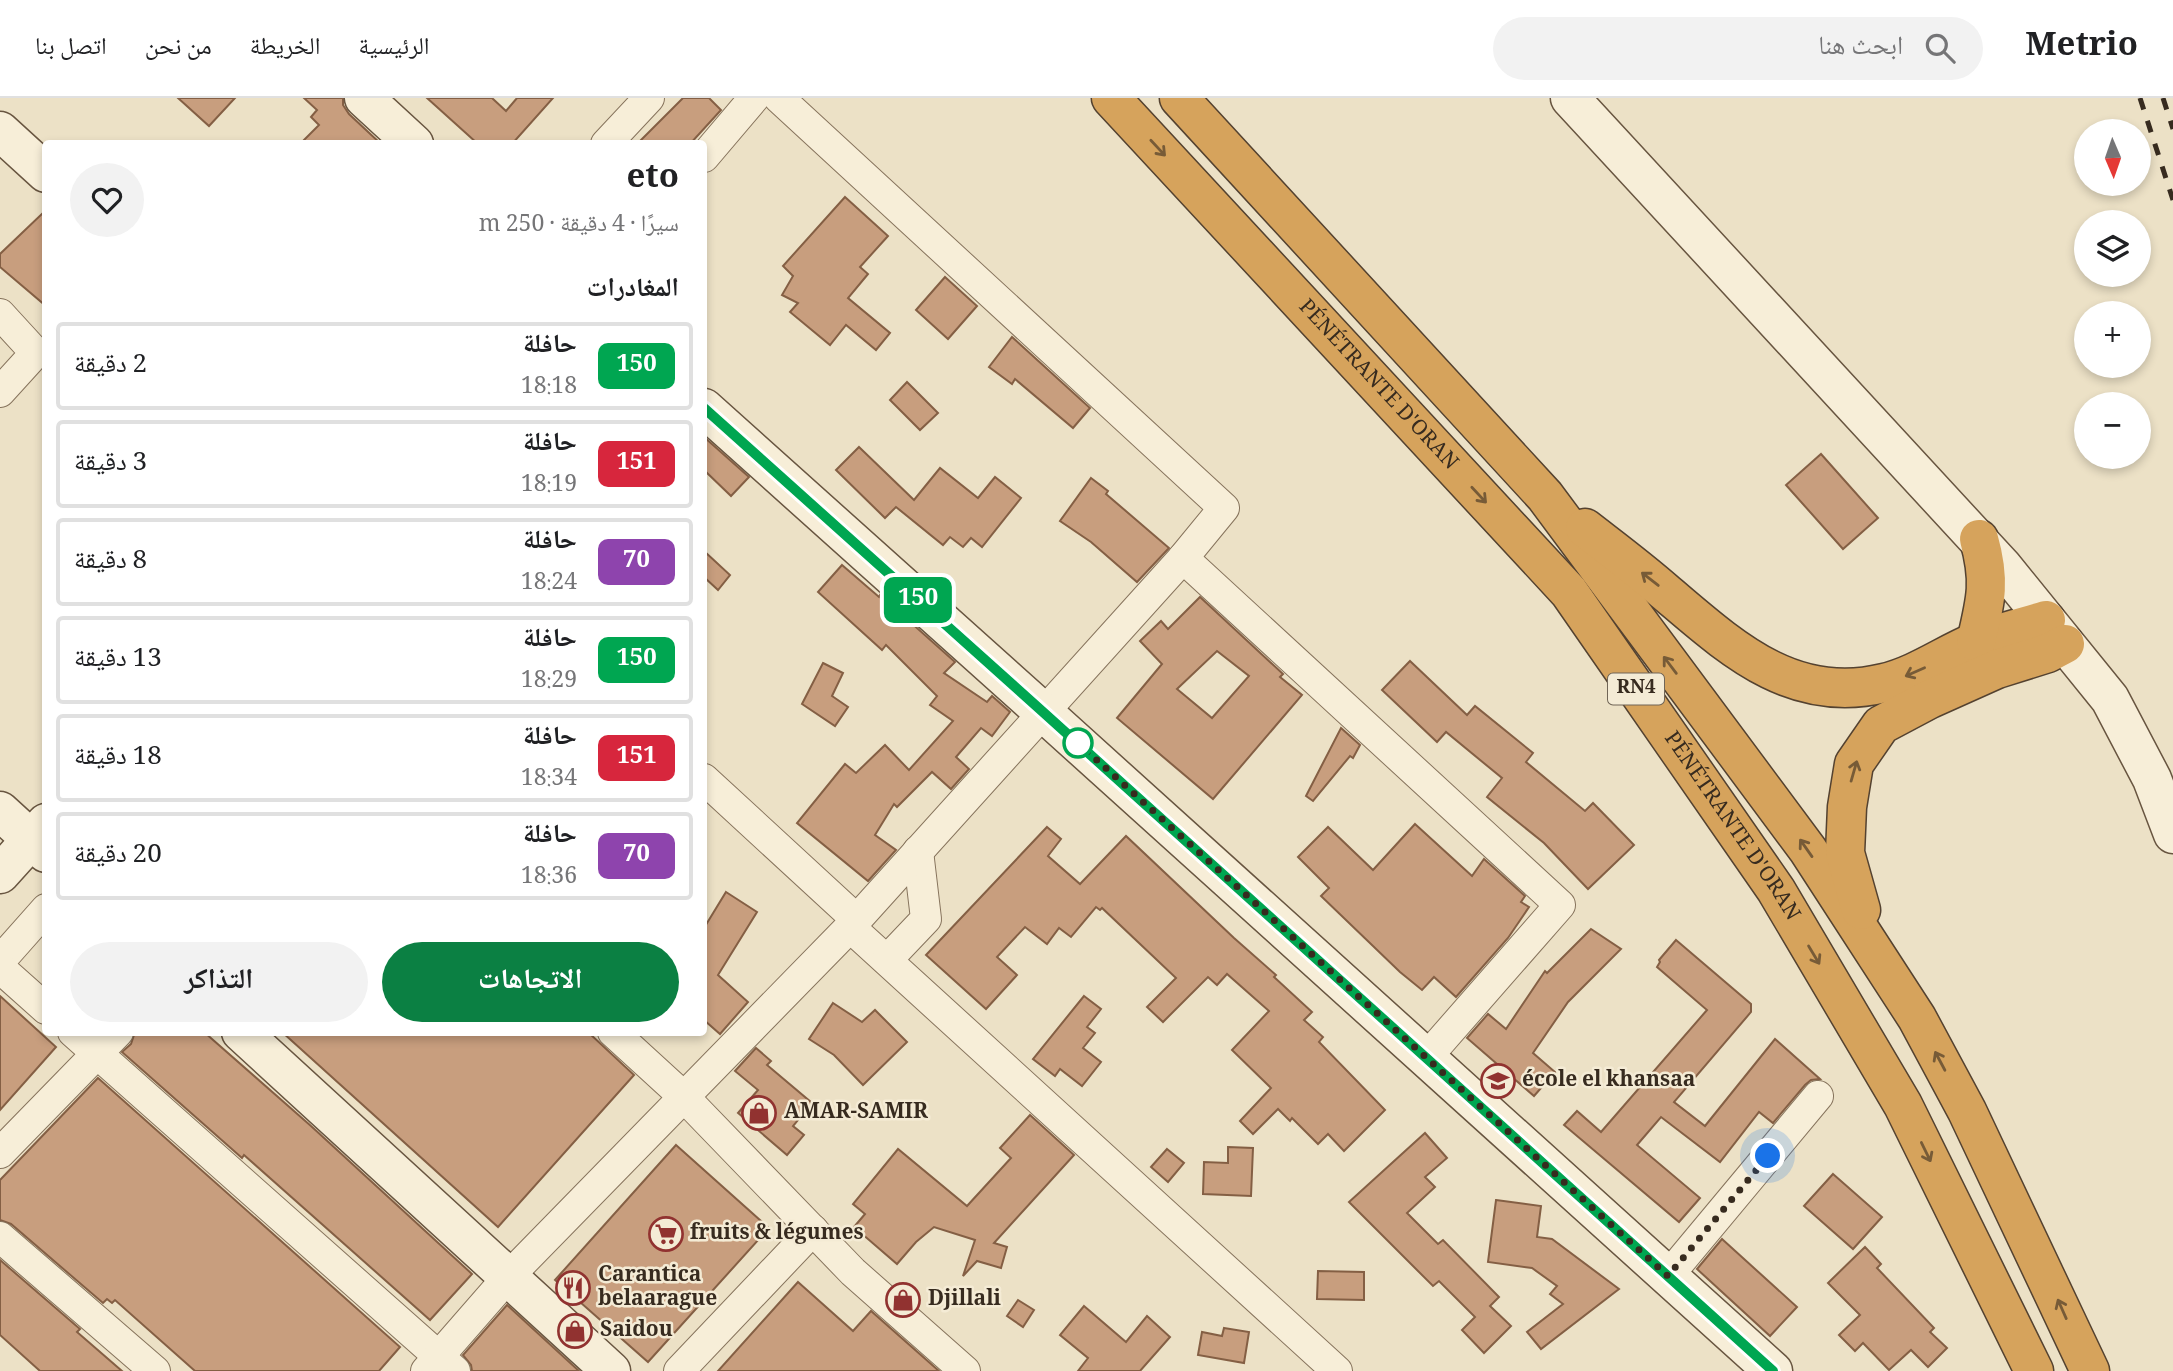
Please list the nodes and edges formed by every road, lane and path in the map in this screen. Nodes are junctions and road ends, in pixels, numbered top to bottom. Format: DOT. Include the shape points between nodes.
graph roads {
  1 [pos="364,98"];
  2 [pos="649,98"];
  3 [pos="754,98"];
  4 [pos="779,98"];
  5 [pos="1111,98"];
  6 [pos="1179,98"];
  7 [pos="1570,98"];
  8 [pos="0,131"];
  9 [pos="410,140"];
  10 [pos="610,140"];
  11 [pos="707,153"];
  12 [pos="42,169"];
  13 [pos="0,314"];
  14 [pos="0,392"];
  15 [pos="707,411"];
  16 [pos="1545,496"];
  17 [pos="1979,539"];
  18 [pos="1184,558"];
  19 [pos="2056,632"];
  20 [pos="1976,642"];
  21 [pos="1043,712"];
  22 [pos="707,782"];
  23 [pos="0,811"];
  24 [pos="2173,834"];
  25 [pos="41,839"];
  26 [pos="918,850"];
  27 [pos="0,874"];
  28 [pos="42,914"];
  29 [pos="853,923"];
  30 [pos="887,960"];
  31 [pos="0,961"];
  32 [pos="0,968"];
  33 [pos="42,1005"];
  34 [pos="1917,1018"];
  35 [pos="77,1036"];
  36 [pos="114,1036"];
  37 [pos="245,1036"];
  38 [pos="617,1036"];
  39 [pos="97,1054"];
  40 [pos="1426,1058"];
  41 [pos="1818,1096"];
  42 [pos="684,1097"];
  43 [pos="0,1153"];
  44 [pos="813,1230"];
  45 [pos="0,1237"];
  46 [pos="508,1276"];
  47 [pos="1668,1276"];
  48 [pos="440,1366"];
  49 [pos="683,1370"];
  50 [pos="155,1371"];
  51 [pos="611,1371"];
  52 [pos="964,1371"];
  53 [pos="1337,1371"];
  54 [pos="1773,1371"];
  55 [pos="2034,1371"];
  56 [pos="2090,1371"];
  1 -- 9 [label="street"];
  2 -- 10 [label="street"];
  3 -- 11 [label="street"];
  4 -- 18 [label="street" via="1224,508"];
  5 -- 55 [label="highway, PÉNÉTRANTE D'ORAN / RN4, one-way" via="1569,592 1776,890 1903,1105"];
  6 -- 16 [label="highway, PÉNÉTRANTE D'ORAN / RN4"];
  7 -- 17 [label="street"];
  8 -- 12 [label="street"];
  13 -- 14 [label="street" via="33,349 30,359"];
  15 -- 21 [label="street"];
  20 -- 16 [label="highway, one-way" via="1881,684 1846,689 1781,675 1727,645"];
  34 -- 16 [label="highway, PÉNÉTRANTE D'ORAN / RN4, one-way" via="1808,850"];
  17 -- 19 [label="street"];
  17 -- 20 [label="highway" via="1987,590"];
  18 -- 21 [label="street"];
  18 -- 40 [label="street" via="1560,905"];
  19 -- 20 [label="highway"];
  19 -- 24 [label="street" via="2110,699 2152,779"];
  34 -- 19 [label="highway, one-way" via="1857,904 1845,853 1854,764 1881,725 1997,669 2048,653"];
  21 -- 26 [label="street"];
  21 -- 40 [label="street"];
  22 -- 29 [label="street"];
  23 -- 25 [label="street"];
  25 -- 27 [label="street"];
  26 -- 29 [label="street"];
  26 -- 30 [label="street" via="926,919"];
  28 -- 31 [label="street"];
  29 -- 30 [label="street"];
  29 -- 42 [label="street"];
  30 -- 53 [label="street"];
  32 -- 33 [label="street"];
  56 -- 34 [label="highway, PÉNÉTRANTE D'ORAN / RN4, one-way" via="1967,1111"];
  35 -- 39 [label="street"];
  36 -- 39 [label="street"];
  37 -- 46 [label="street"];
  38 -- 42 [label="street"];
  39 -- 43 [label="street"];
  39 -- 48 [label="street"];
  40 -- 47 [label="street"];
  41 -- 47 [label="street"];
  42 -- 44 [label="street"];
  42 -- 46 [label="street"];
  44 -- 49 [label="street"];
  44 -- 52 [label="street"];
  45 -- 50 [label="street"];
  46 -- 48 [label="street"];
  46 -- 51 [label="street"];
  47 -- 54 [label="street"];
}
